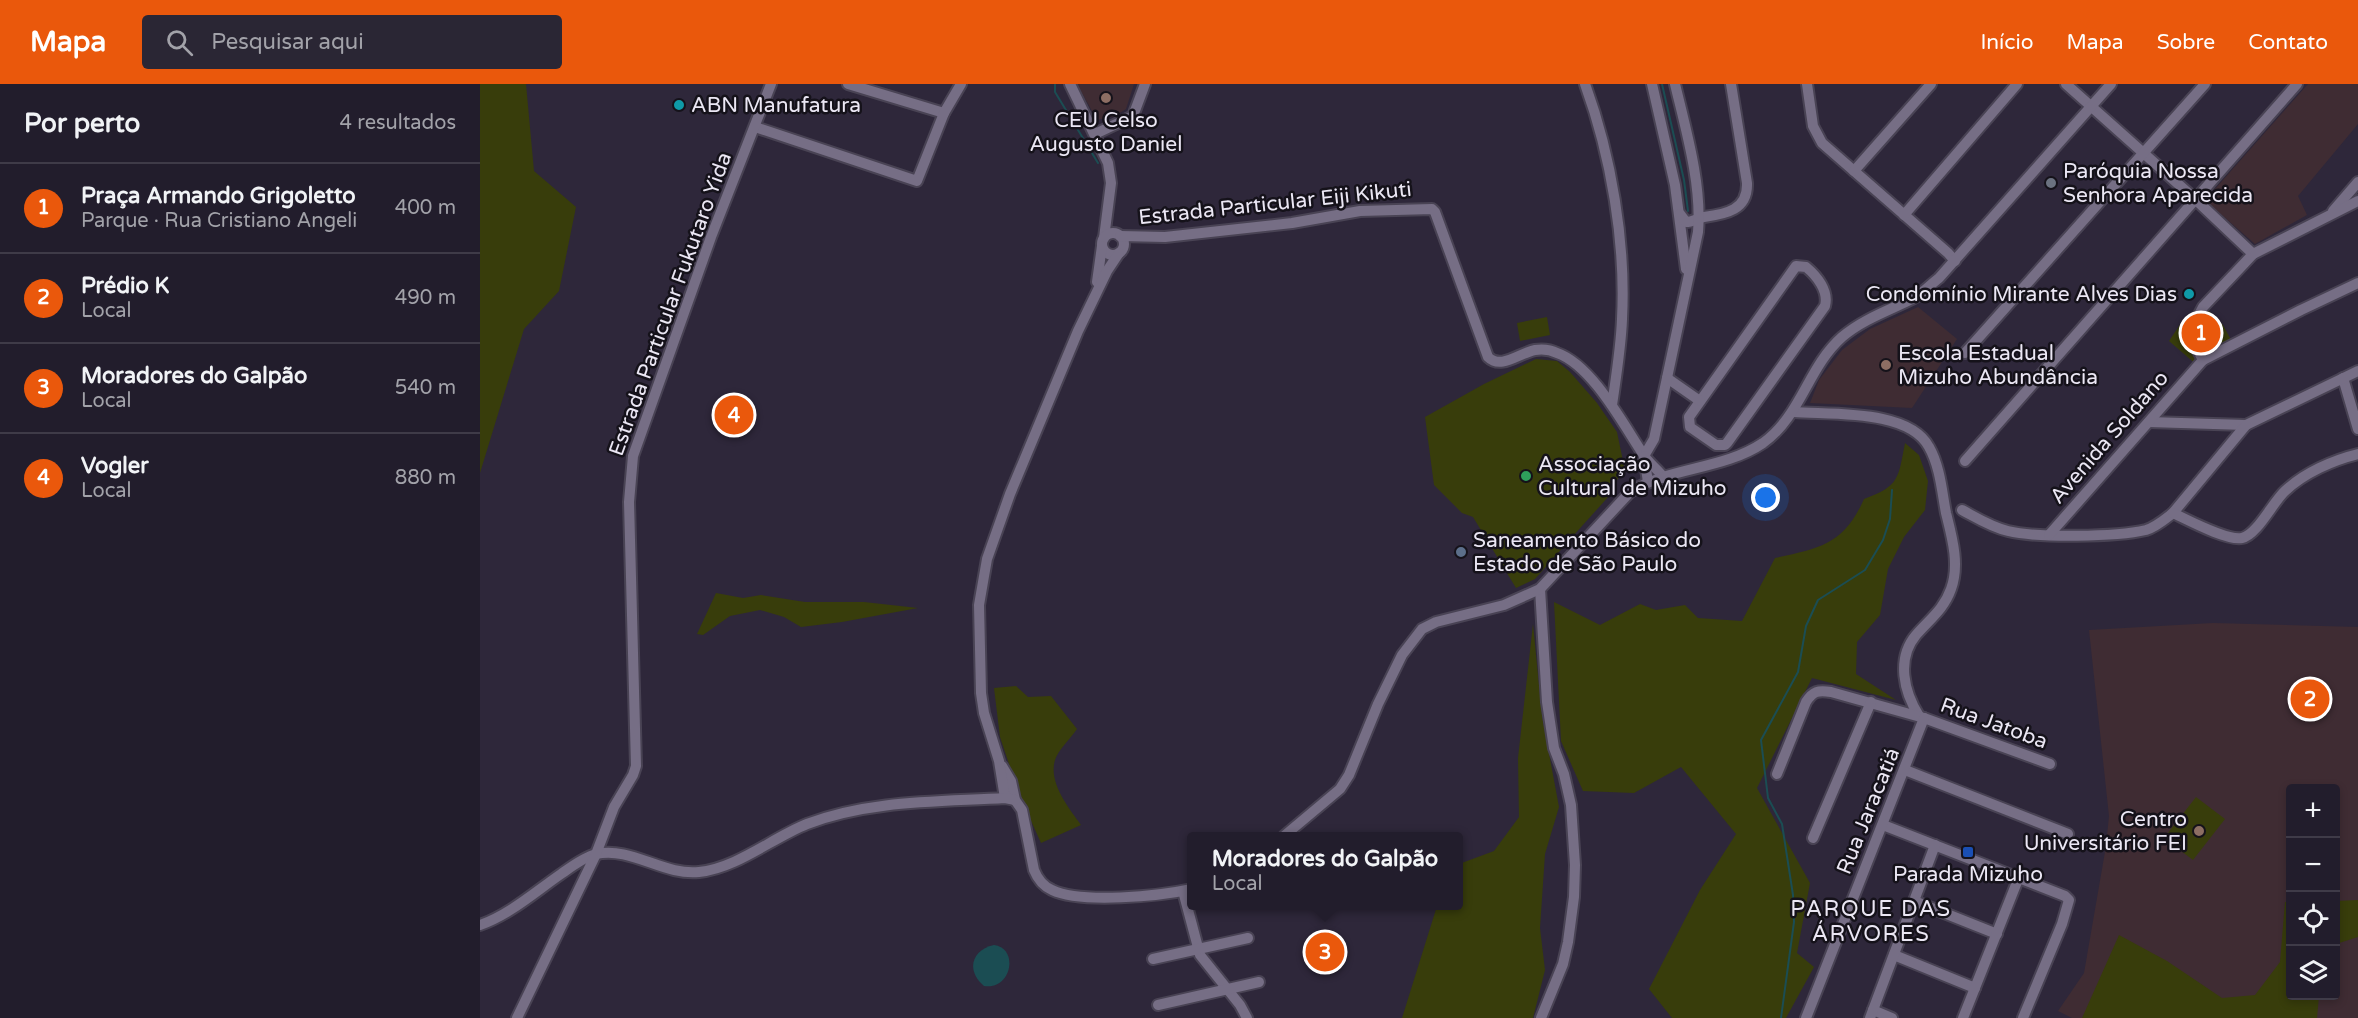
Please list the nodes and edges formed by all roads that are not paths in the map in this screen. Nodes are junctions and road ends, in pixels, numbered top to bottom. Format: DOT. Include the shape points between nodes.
graph roads {
  1 [pos="771,84"];
  2 [pos="848,84"];
  3 [pos="961,84"];
  4 [pos="1070,84"];
  5 [pos="1145,84"];
  6 [pos="1585,84"];
  7 [pos="1652,84"];
  8 [pos="1675,84"];
  9 [pos="1731,84"];
  10 [pos="1807,84"];
  11 [pos="1930,84"];
  12 [pos="2017,84"];
  13 [pos="2066,84"];
  14 [pos="2111,84"];
  15 [pos="2205,84"];
  16 [pos="2297,84"];
  17 [pos="2090,106"];
  18 [pos="944,113"];
  19 [pos="755,127"];
  20 [pos="1095,134"];
  21 [pos="2144,153"];
  22 [pos="1854,171"];
  23 [pos="2358,182"];
  24 [pos="2195,199"];
  25 [pos="2358,201"];
  26 [pos="1680,214"];
  27 [pos="2331,214"];
  28 [pos="1904,215"];
  29 [pos="1107,217"];
  30 [pos="1700,218"];
  31 [pos="1118,235"];
  32 [pos="1103,242"];
  33 [pos="1119,253"];
  34 [pos="2253,254"];
  35 [pos="1954,261"];
  36 [pos="1687,278"];
  37 [pos="2358,283"];
  38 [pos="1094,297"];
  39 [pos="1965,353"];
  40 [pos="2204,360"];
  41 [pos="2358,371"];
  42 [pos="1667,378"];
  43 [pos="2343,378"];
  44 [pos="1700,401"];
  45 [pos="1612,405"];
  46 [pos="1794,412"];
  47 [pos="2149,422"];
  48 [pos="2246,425"];
  49 [pos="2358,429"];
  50 [pos="2358,454"];
  51 [pos="1644,456"];
  52 [pos="1965,461"];
  53 [pos="1664,478"];
  54 [pos="1648,482"];
  55 [pos="1962,510"];
  56 [pos="2173,513"];
  57 [pos="2049,535"];
  58 [pos="1540,589"];
  59 [pos="1871,702"];
  60 [pos="1922,717"];
  61 [pos="2050,764"];
  62 [pos="1905,770"];
  63 [pos="1777,774"];
  64 [pos="1010,799"];
  65 [pos="1883,825"];
  66 [pos="1290,832"];
  67 [pos="2068,834"];
  68 [pos="1813,838"];
  69 [pos="1935,845"];
  70 [pos="596,854"];
  71 [pos="2019,878"];
  72 [pos="1187,890"];
  73 [pos="1914,901"];
  74 [pos="1190,910"];
  75 [pos="480,925"];
  76 [pos="1997,934"];
  77 [pos="1248,938"];
  78 [pos="1197,949"];
  79 [pos="1894,955"];
  80 [pos="1154,959"];
  81 [pos="1259,982"];
  82 [pos="1975,988"];
  83 [pos="1226,990"];
  84 [pos="1158,1005"];
  85 [pos="1871,1014"];
  86 [pos="517,1018"];
  87 [pos="1247,1018"];
  88 [pos="1541,1018"];
  89 [pos="1806,1018"];
  90 [pos="1892,1018"];
  91 [pos="1963,1018"];
  92 [pos="2023,1018"];
  1 -- 19 [label="street, Estrada Particular Fukutaro Yida"];
  2 -- 18 [label="street"];
  3 -- 18 [label="street"];
  4 -- 20 [label="street, Estrada Particular Eiji Kikuti"];
  5 -- 20 [label="street" via="1133,116"];
  6 -- 45 [label="street" via="1607,164 1621,254 1622,320"];
  7 -- 26 [label="street"];
  8 -- 30 [label="street"];
  9 -- 30 [label="street" via="1746,193 1733,210"];
  10 -- 22 [label="street" via="1816,136"];
  11 -- 22 [label="street"];
  12 -- 28 [label="street"];
  13 -- 17 [label="street"];
  14 -- 17 [label="street"];
  15 -- 21 [label="street"];
  16 -- 24 [label="street"];
  17 -- 21 [label="street"];
  17 -- 35 [label="street"];
  18 -- 19 [label="street" via="916,181"];
  19 -- 70 [label="street, Estrada Particular Fukutaro Yida" via="635,447 629,502 636,766 610,815"];
  20 -- 29 [label="street, Estrada Particular Eiji Kikuti" via="1110,171"];
  21 -- 24 [label="street"];
  21 -- 39 [label="street"];
  22 -- 28 [label="street"];
  23 -- 27 [label="street"];
  24 -- 34 [label="street"];
  24 -- 52 [label="street"];
  25 -- 27 [label="street"];
  26 -- 30 [label="street" via="1686,222"];
  26 -- 36 [label="street"];
  27 -- 34 [label="street"];
  28 -- 35 [label="street"];
  29 -- 31 [label="street"];
  29 -- 32 [label="street, Estrada Particular Eiji Kikuti"];
  30 -- 36 [label="street"];
  31 -- 32 [label="street" via="1110,233"];
  31 -- 33 [label="street" via="1124,245"];
  31 -- 45 [label="street, Estrada Particular Eiji Kikuti" via="1165,237 1360,211 1432,208 1488,357 1496,362 1535,350 1557,352 1577,365"];
  32 -- 33 [label="street" via="1108,254"];
  32 -- 38 [label="street, Estrada Particular Eiji Kikuti"];
  33 -- 38 [label="street, Estrada Particular Eiji Kikuti"];
  34 -- 40 [label="street" via="2203,307 2196,320 2196,347"];
  35 -- 46 [label="street" via="1915,297 1841,338"];
  36 -- 42 [label="street"];
  37 -- 40 [label="street, Avenida Soldano"];
  38 -- 64 [label="street, Estrada Particular Eiji Kikuti" via="1010,494 984,574 979,605 981,693"];
  40 -- 47 [label="street, Avenida Soldano"];
  41 -- 43 [label="street"];
  42 -- 44 [label="street"];
  42 -- 51 [label="street" via="1654,439"];
  43 -- 48 [label="street"];
  43 -- 49 [label="street"];
  44 -- 44 [label="street" via="1796,266 1806,267 1822,285 1826,306 1725,445 1716,445 1688,425"];
  45 -- 51 [label="street"];
  46 -- 53 [label="street" via="1776,432 1748,452"];
  46 -- 60 [label="street" via="1894,421 1916,431 1931,450 1950,528 1955,568 1946,601 1917,634 1905,661 1910,702"];
  47 -- 48 [label="street"];
  47 -- 57 [label="street, Avenida Soldano"];
  48 -- 56 [label="street"];
  50 -- 56 [label="street" via="2296,482 2274,502 2251,533 2242,538 2229,537"];
  51 -- 53 [label="street"];
  51 -- 54 [label="street"];
  53 -- 54 [label="street"];
  54 -- 58 [label="street" via="1622,500"];
  55 -- 57 [label="street" via="2006,531"];
  56 -- 57 [label="street" via="2160,524 2136,532"];
  58 -- 66 [label="street" via="1504,605 1422,629 1395,669 1350,776"];
  58 -- 88 [label="street" via="1546,702 1554,748 1571,805 1575,866 1568,942"];
  59 -- 60 [label="street, Rua Jatoba"];
  59 -- 63 [label="street, Rua Jatoba" via="1823,690 1810,696"];
  59 -- 68 [label="street"];
  60 -- 61 [label="street, Rua Jatoba"];
  60 -- 62 [label="street, Rua Jaracatiá"];
  62 -- 65 [label="street, Rua Jaracatiá"];
  62 -- 67 [label="street"];
  64 -- 70 [label="street" via="858,809 807,824 701,872 672,869 625,855"];
  64 -- 72 [label="street, Estrada Particular Eiji Kikuti" via="1020,805 1025,819 1037,877 1054,891 1101,897"];
  65 -- 69 [label="street"];
  65 -- 89 [label="street, Rua Jaracatiá"];
  69 -- 71 [label="street"];
  69 -- 73 [label="street"];
  70 -- 75 [label="street" via="495,920"];
  70 -- 86 [label="street, Estrada Particular Fukutaro Yida"];
  71 -- 76 [label="street"];
  71 -- 92 [label="street" via="2067,899 2062,924"];
  73 -- 76 [label="street"];
  73 -- 79 [label="street"];
  74 -- 78 [label="street"];
  76 -- 82 [label="street"];
  77 -- 78 [label="street"];
  78 -- 80 [label="street"];
  78 -- 83 [label="street"];
  79 -- 82 [label="street"];
  79 -- 85 [label="street"];
  81 -- 83 [label="street"];
  82 -- 91 [label="street"];
  83 -- 84 [label="street"];
  83 -- 87 [label="street"];
  85 -- 90 [label="street"];
}
